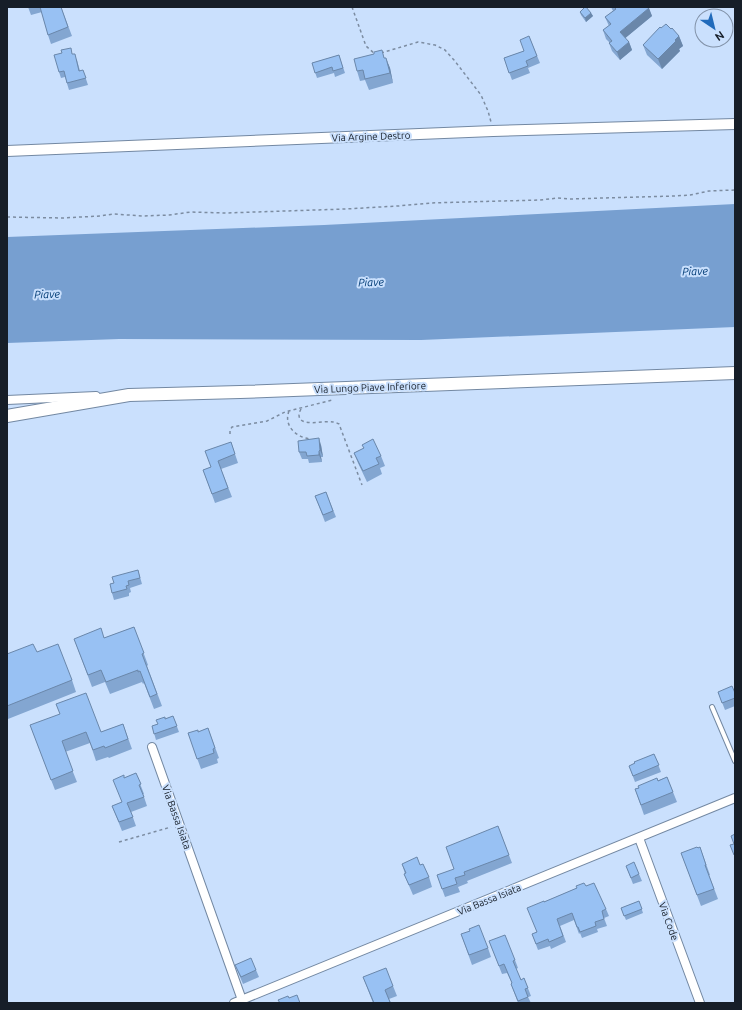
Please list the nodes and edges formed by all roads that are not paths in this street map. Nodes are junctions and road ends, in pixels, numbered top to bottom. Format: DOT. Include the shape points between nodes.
graph roads {
  1 [pos="735,124"];
  2 [pos="7,152"];
  3 [pos="735,374"];
  4 [pos="129,394"];
  5 [pos="7,400"];
  6 [pos="7,416"];
  7 [pos="712,707"];
  8 [pos="152,747"];
  9 [pos="735,761"];
  10 [pos="735,798"];
  11 [pos="639,838"];
  12 [pos="242,1000"];
  13 [pos="234,1003"];
  14 [pos="700,1003"];
  1 -- 2 [label="street, Via Argine Destro" via="493,131"];
  3 -- 4 [label="main road, Via Lungo Piave Inferiore"];
  4 -- 5 [label="street"];
  4 -- 6 [label="main road, Via Lungo Piave Inferiore"];
  7 -- 9 [label="lane"];
  8 -- 12 [label="street, Via Bassa Isiata"];
  10 -- 11 [label="street, Via Bassa Isiata"];
  11 -- 12 [label="street, Via Bassa Isiata"];
  11 -- 14 [label="street, Via Code"];
  12 -- 13 [label="street, Via Bassa Isiata"];
}
